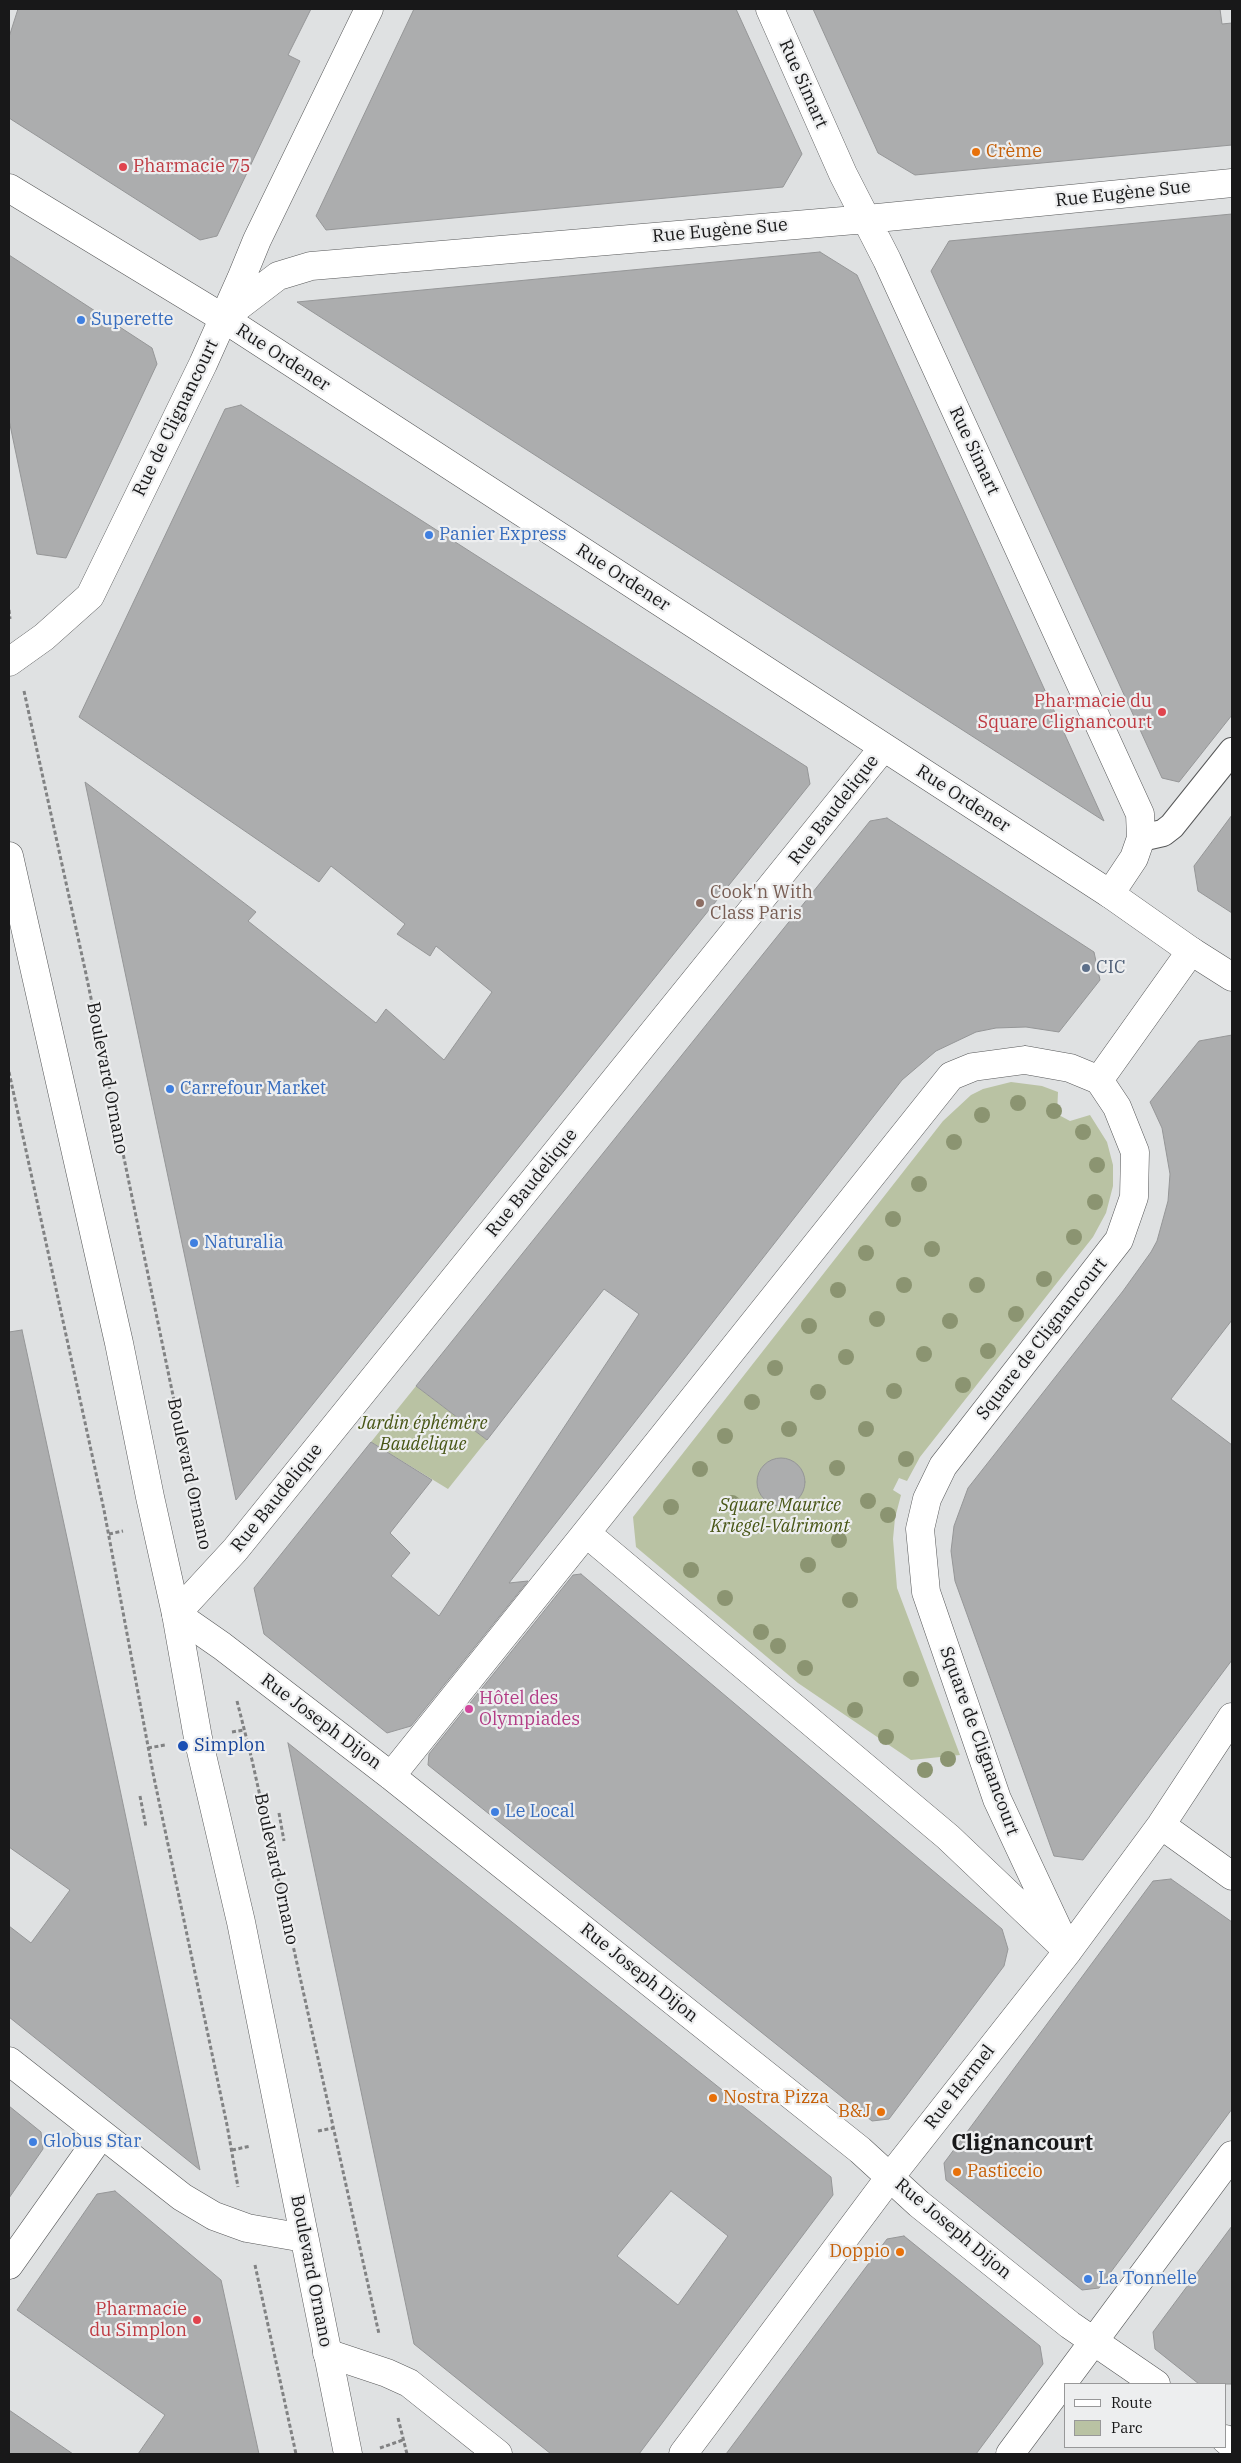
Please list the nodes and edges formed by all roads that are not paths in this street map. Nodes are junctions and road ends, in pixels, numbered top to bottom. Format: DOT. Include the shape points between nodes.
graph roads {
  1 [pos="369,9"];
  2 [pos="770,9"];
  3 [pos="1232,183"];
  4 [pos="9,188"];
  5 [pos="867,219"];
  6 [pos="223,318"];
  7 [pos="13,660"];
  8 [pos="883,748"];
  9 [pos="1232,751"];
  10 [pos="1141,838"];
  11 [pos="9,856"];
  12 [pos="12,893"];
  13 [pos="1110,894"];
  14 [pos="1191,952"];
  15 [pos="1232,977"];
  16 [pos="1099,1080"];
  17 [pos="586,1533"];
  18 [pos="176,1614"];
  19 [pos="1232,1717"];
  20 [pos="391,1776"];
  21 [pos="1161,1825"];
  22 [pos="1232,1876"];
  23 [pos="1068,1952"];
  24 [pos="9,2060"];
  25 [pos="100,2135"];
  26 [pos="1232,2155"];
  27 [pos="890,2176"];
  28 [pos="304,2238"];
  29 [pos="9,2265"];
  30 [pos="1094,2343"];
  31 [pos="327,2353"];
  32 [pos="1155,2383"];
  33 [pos="348,2454"];
  34 [pos="498,2454"];
  35 [pos="682,2454"];
  36 [pos="1010,2454"];
  1 -- 6 [label="street, Rue de Clignancourt" via="257,240"];
  2 -- 5 [label="street, Rue Simart" via="843,174"];
  3 -- 5 [label="street, Rue Eugène Sue"];
  4 -- 6 [label="street, Rue Ordener"];
  5 -- 6 [label="street, Rue Eugène Sue" via="310,266 278,276"];
  5 -- 10 [label="street, Rue Simart" via="1140,814"];
  6 -- 7 [label="street, Rue de Clignancourt" via="90,596"];
  6 -- 8 [label="street, Rue Ordener"];
  8 -- 13 [label="street, Rue Ordener"];
  8 -- 18 [label="street, Rue Baudelique" via="235,1550"];
  9 -- 10 [label="street" via="1172,826 1163,833"];
  10 -- 13 [label="street, Rue Simart" via="1134,858"];
  11 -- 12 [label="street, Boulevard Ornano"];
  12 -- 18 [label="street, Boulevard Ornano" via="119,1343"];
  13 -- 14 [label="street, Rue Ordener"];
  14 -- 15 [label="street, Rue Ordener"];
  14 -- 16 [label="street"];
  16 -- 17 [label="street" via="1070,1068 1025,1060 980,1066 951,1076"];
  16 -- 23 [label="street, Square de Clignancourt" via="1117,1108 1135,1152 1134,1197 1118,1240 943,1466 927,1499 920,1529 926,1592 997,1799"];
  17 -- 20 [label="street"];
  17 -- 23 [label="street" via="948,1838"];
  18 -- 20 [label="street, Rue Joseph Dijon"];
  18 -- 28 [label="street, Boulevard Ornano" via="198,1738 241,1922"];
  19 -- 21 [label="street, Rue Hermel"];
  20 -- 27 [label="street, Rue Joseph Dijon"];
  21 -- 22 [label="street"];
  21 -- 23 [label="street, Rue Hermel"];
  23 -- 27 [label="street, Rue Hermel"];
  24 -- 25 [label="street"];
  25 -- 28 [label="street" via="182,2197 214,2216 247,2228"];
  25 -- 29 [label="street"];
  26 -- 30 [label="street"];
  27 -- 30 [label="street, Rue Joseph Dijon" via="919,2204"];
  27 -- 35 [label="street, Rue Hermel"];
  28 -- 31 [label="street, Boulevard Ornano"];
  30 -- 32 [label="street, Rue Joseph Dijon"];
  30 -- 36 [label="street"];
  31 -- 33 [label="street, Boulevard Ornano"];
  31 -- 34 [label="street" via="409,2383"];
}
